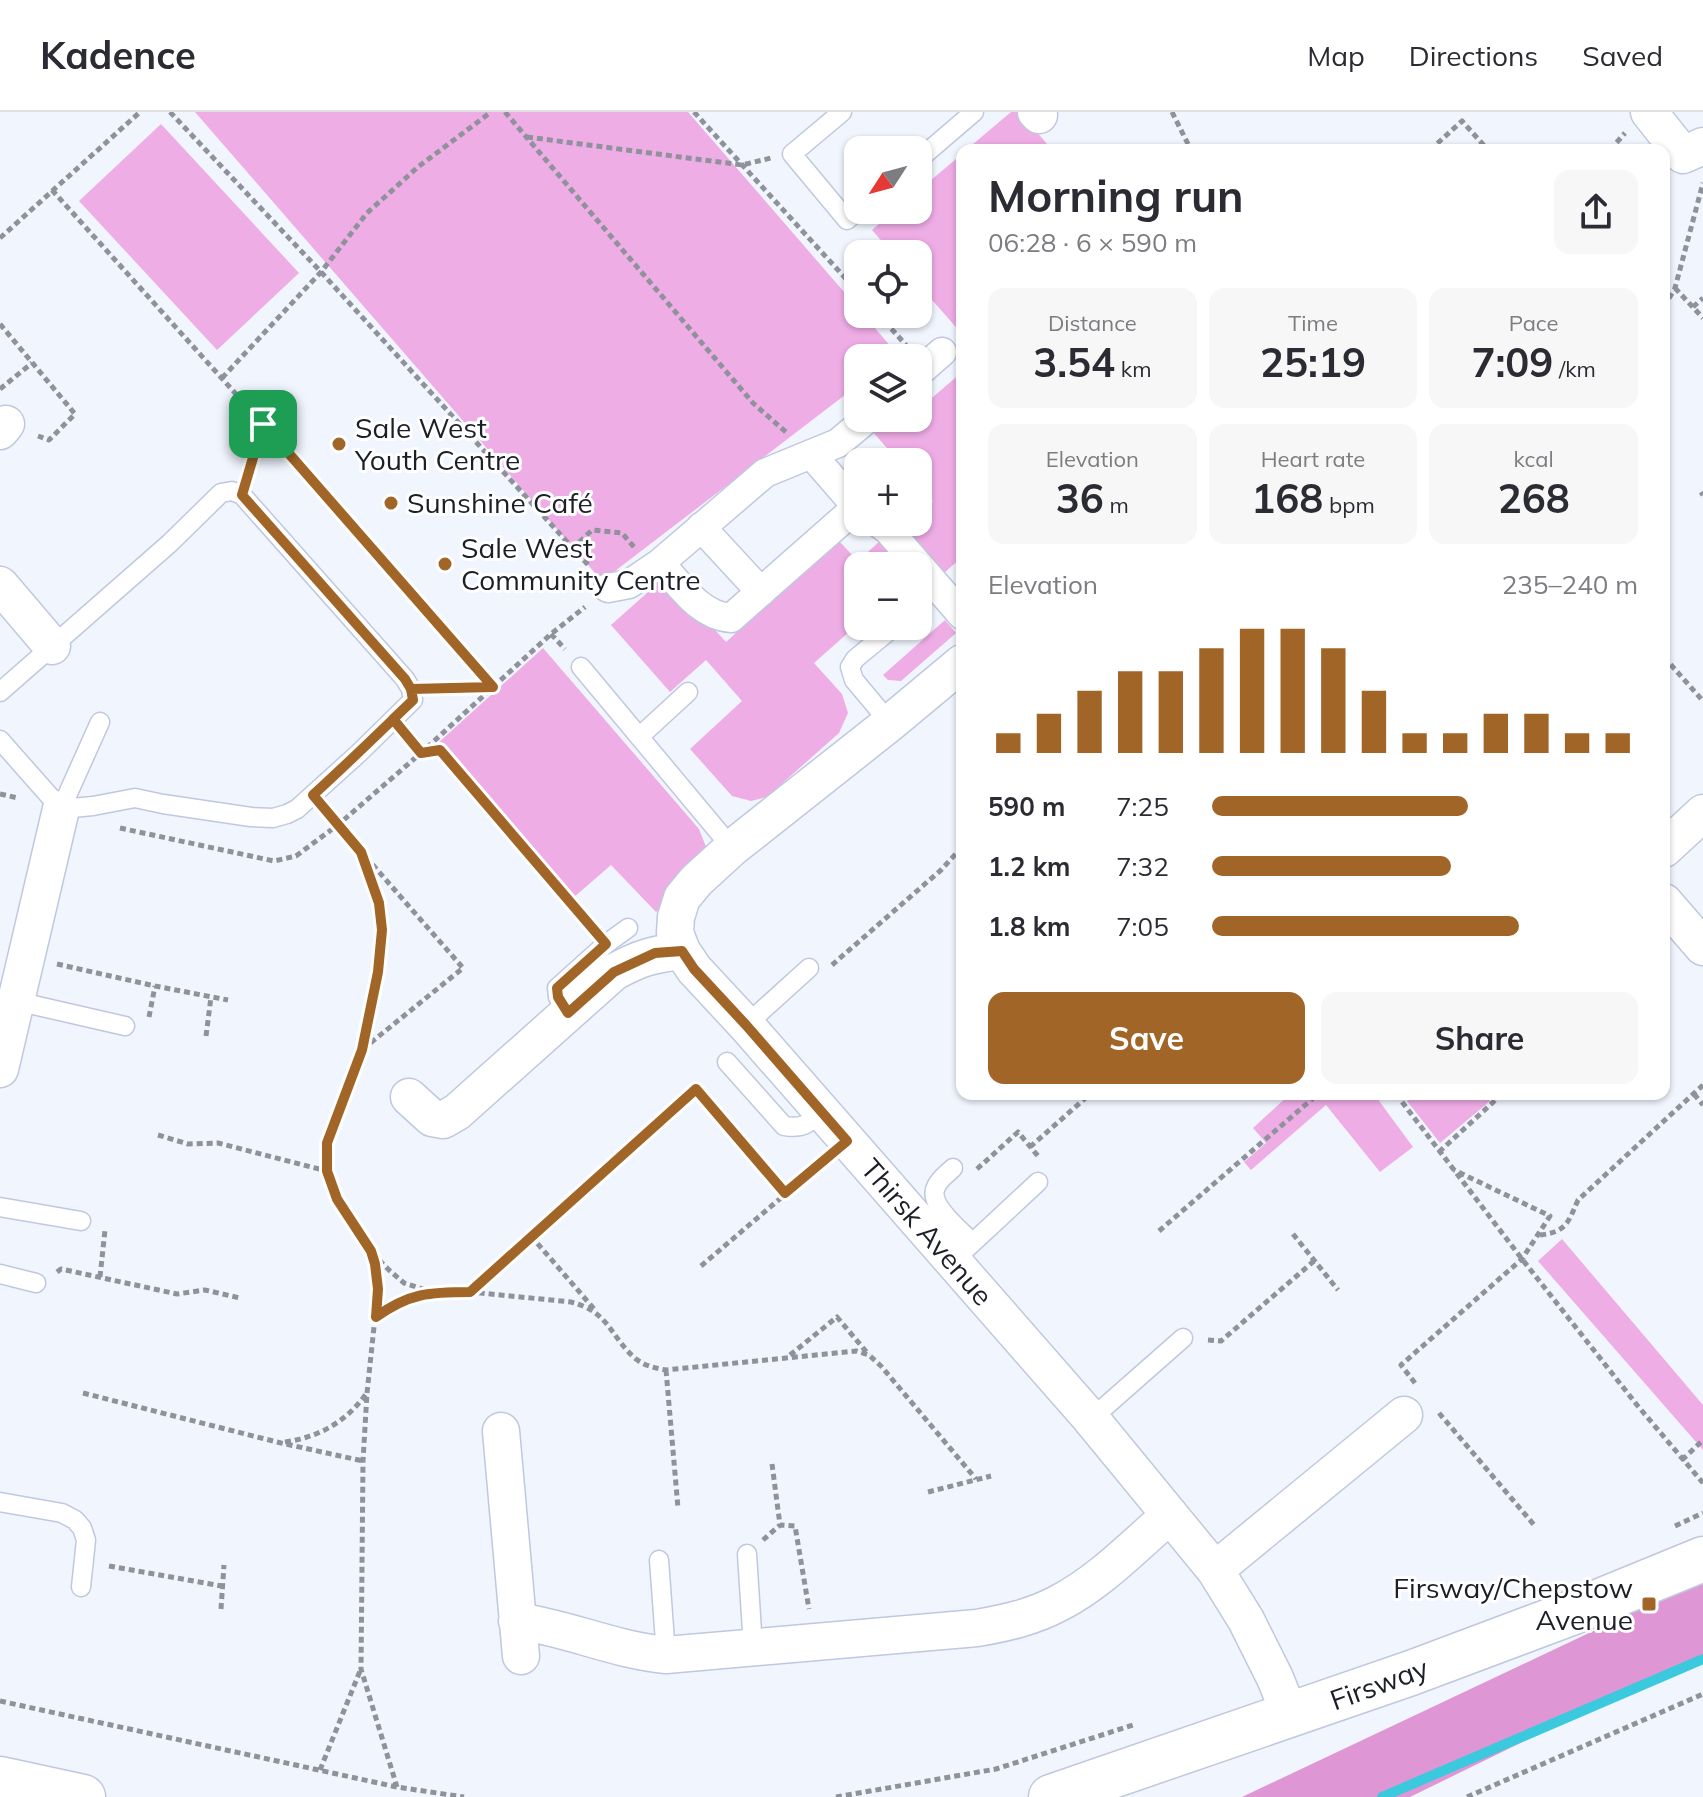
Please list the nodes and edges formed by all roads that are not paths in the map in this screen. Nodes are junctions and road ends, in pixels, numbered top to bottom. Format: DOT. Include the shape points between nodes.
graph roads {
  1 [pos="842,112"];
  2 [pos="974,112"];
  3 [pos="1649,112"];
  4 [pos="1703,146"];
  5 [pos="932,148"];
  6 [pos="844,216"];
  7 [pos="942,352"];
  8 [pos="932,355"];
  9 [pos="851,432"];
  10 [pos="811,454"];
  11 [pos="844,491"];
  12 [pos="844,519"];
  13 [pos="701,527"];
  14 [pos="893,536"];
  15 [pos="656,566"];
  16 [pos="0,585"];
  17 [pos="608,588"];
  18 [pos="761,592"];
  19 [pos="956,608"];
  20 [pos="878,640"];
  21 [pos="52,646"];
  22 [pos="581,667"];
  23 [pos="956,668"];
  24 [pos="0,692"];
  25 [pos="688,692"];
  26 [pos="100,722"];
  27 [pos="890,723"];
  28 [pos="639,737"];
  29 [pos="0,740"];
  30 [pos="61,809"];
  31 [pos="1703,813"];
  32 [pos="1670,843"];
  33 [pos="732,848"];
  34 [pos="1670,909"];
  35 [pos="628,928"];
  36 [pos="1703,947"];
  37 [pos="682,951"];
  38 [pos="809,968"];
  39 [pos="10,1007"];
  40 [pos="568,1013"];
  41 [pos="746,1025"];
  42 [pos="125,1026"];
  43 [pos="727,1062"];
  44 [pos="0,1069"];
  45 [pos="409,1097"];
  46 [pos="821,1112"];
  47 [pos="953,1168"];
  48 [pos="1038,1182"];
  49 [pos="0,1207"];
  50 [pos="81,1221"];
  51 [pos="962,1252"];
  52 [pos="0,1274"];
  53 [pos="36,1283"];
  54 [pos="1183,1338"];
  55 [pos="1419,1403"];
  56 [pos="1091,1419"];
  57 [pos="501,1431"];
  58 [pos="0,1503"];
  59 [pos="1170,1515"];
  60 [pos="747,1554"];
  61 [pos="1703,1559"];
  62 [pos="659,1560"];
  63 [pos="1215,1570"];
  64 [pos="81,1587"];
  65 [pos="517,1621"];
  66 [pos="753,1647"];
  67 [pos="666,1655"];
  68 [pos="521,1656"];
  69 [pos="1290,1715"];
  70 [pos="0,1779"];
  71 [pos="83,1797"];
  72 [pos="1051,1797"];
  1 -- 6 [label="lane" via="792,154"];
  2 -- 5 [label="lane"];
  3 -- 4 [label="street" via="1683,155"];
  7 -- 8 [label="street"];
  9 -- 10 [label="street"];
  10 -- 11 [label="street"];
  10 -- 13 [label="street" via="765,473"];
  12 -- 18 [label="street"];
  13 -- 15 [label="street"];
  13 -- 18 [label="street"];
  14 -- 19 [label="street"];
  15 -- 17 [label="street" via="629,584"];
  15 -- 18 [label="street" via="719,617 731,618"];
  16 -- 21 [label="street"];
  20 -- 27 [label="lane" via="850,667 854,680"];
  21 -- 24 [label="lane"];
  21 -- 30 [label="lane" via="221,493 232,491 242,495 405,679 413,700 287,814 236,815 135,798"];
  22 -- 28 [label="lane"];
  23 -- 27 [label="street"];
  25 -- 28 [label="lane"];
  26 -- 30 [label="lane"];
  27 -- 33 [label="street"];
  28 -- 33 [label="lane"];
  29 -- 30 [label="lane"];
  30 -- 39 [label="street"];
  31 -- 32 [label="street"];
  33 -- 37 [label="street" via="682,898 675,933"];
  34 -- 36 [label="street"];
  35 -- 40 [label="lane" via="557,988"];
  37 -- 40 [label="street" via="655,953 614,972"];
  37 -- 41 [label="street, Thirsk Avenue"];
  38 -- 41 [label="lane"];
  39 -- 42 [label="lane"];
  39 -- 44 [label="street"];
  40 -- 45 [label="street" via="443,1120 432,1118"];
  41 -- 46 [label="street, Thirsk Avenue"];
  43 -- 46 [label="lane" via="784,1126 807,1125"];
  46 -- 51 [label="street, Thirsk Avenue"];
  47 -- 51 [label="lane" via="937,1184 934,1198"];
  48 -- 51 [label="lane"];
  49 -- 50 [label="lane"];
  51 -- 56 [label="street, Thirsk Avenue"];
  52 -- 53 [label="lane"];
  54 -- 56 [label="lane"];
  55 -- 63 [label="street"];
  56 -- 59 [label="street, Thirsk Avenue"];
  57 -- 65 [label="street"];
  58 -- 64 [label="lane" via="75,1520 86,1540"];
  59 -- 63 [label="street, Thirsk Avenue"];
  59 -- 66 [label="street" via="1076,1593 1009,1622"];
  60 -- 66 [label="lane"];
  61 -- 69 [label="street, Firsway"];
  62 -- 67 [label="lane"];
  63 -- 69 [label="street, Thirsk Avenue" via="1246,1620"];
  65 -- 67 [label="street"];
  65 -- 68 [label="street"];
  66 -- 67 [label="street"];
  69 -- 72 [label="street, Firsway"];
  70 -- 71 [label="street"];
}
